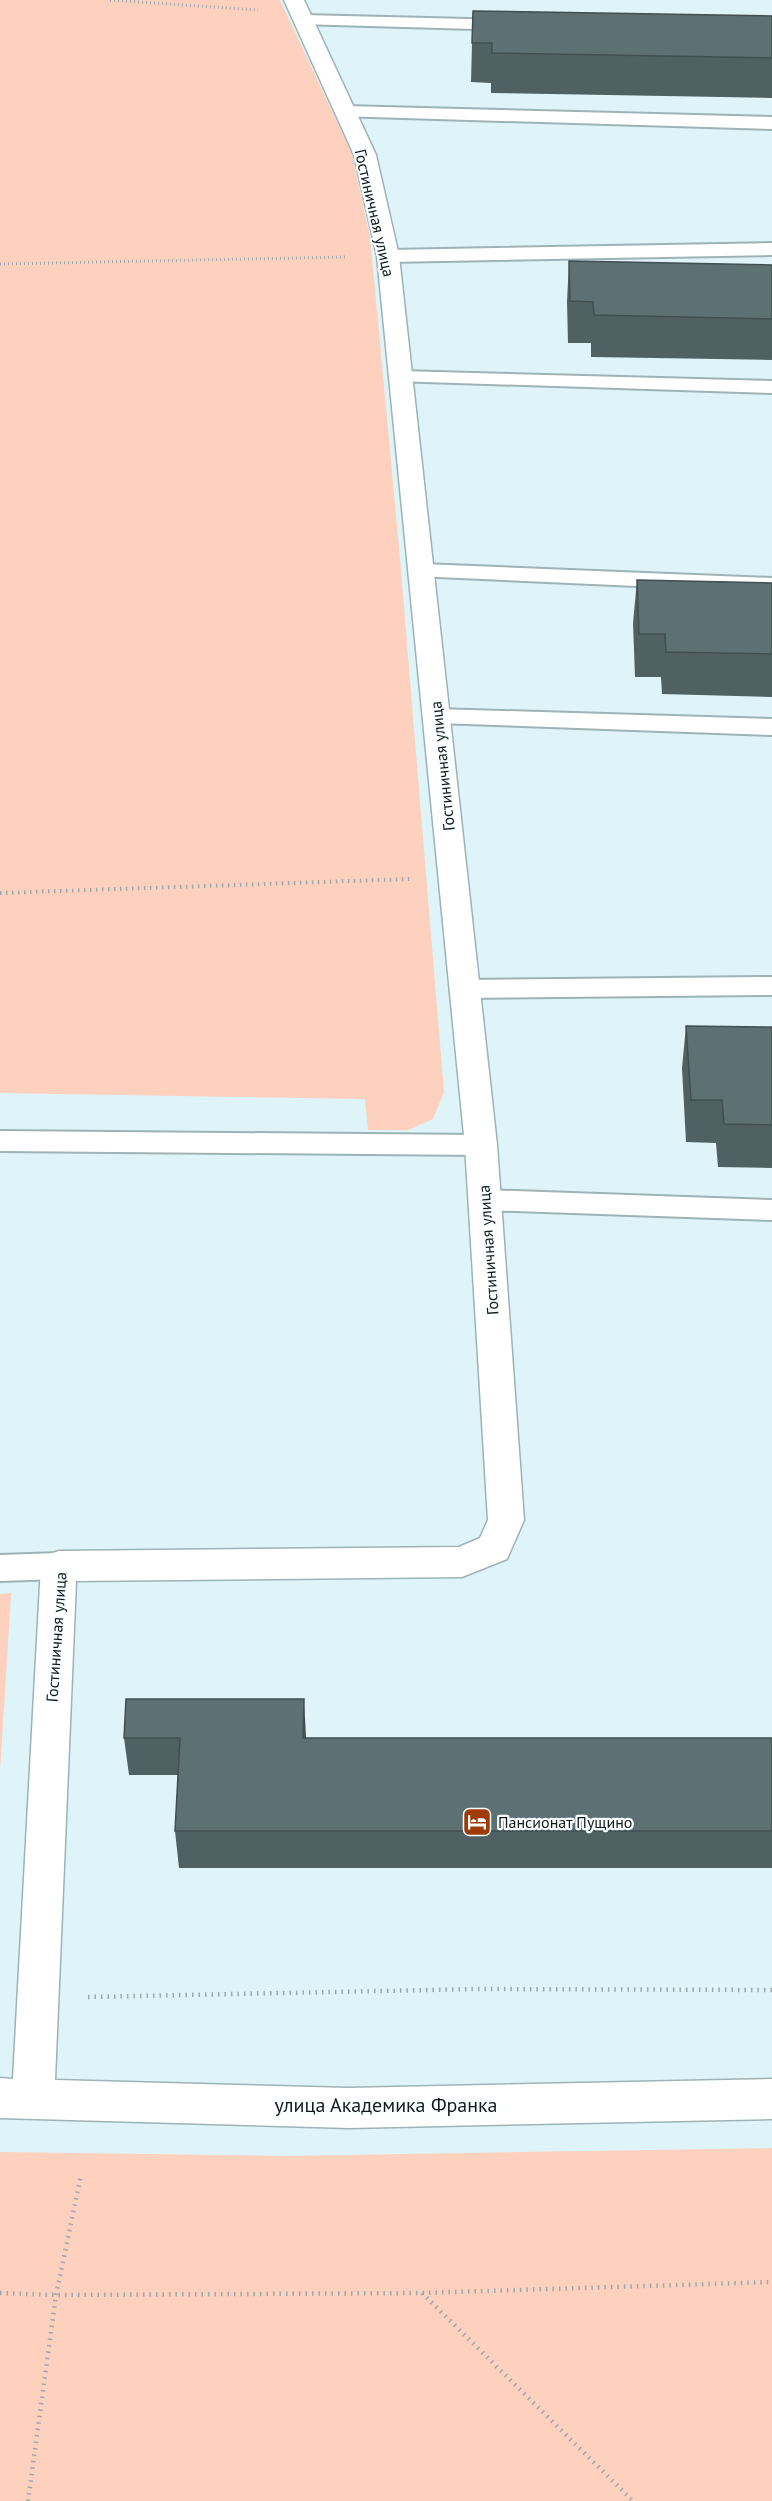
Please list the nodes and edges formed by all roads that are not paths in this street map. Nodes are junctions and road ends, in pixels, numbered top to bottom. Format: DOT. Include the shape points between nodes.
graph roads {
  1 [pos="300,11"];
  2 [pos="531,26"];
  3 [pos="345,112"];
  4 [pos="772,123"];
  5 [pos="772,249"];
  6 [pos="388,256"];
  7 [pos="401,377"];
  8 [pos="772,387"];
  9 [pos="423,571"];
  10 [pos="772,585"];
  11 [pos="437,716"];
  12 [pos="772,727"];
  13 [pos="772,987"];
  14 [pos="463,988"];
  15 [pos="0,1141"];
  16 [pos="481,1145"];
  17 [pos="484,1200"];
  18 [pos="772,1210"];
  19 [pos="59,1566"];
  20 [pos="0,1568"];
  21 [pos="17,2098"];
  22 [pos="772,2099"];
  1 -- 2 [label="lane"];
  1 -- 3 [label="street, Гостиничная улица"];
  3 -- 4 [label="lane"];
  3 -- 6 [label="street, Гостиничная улица" via="365,155"];
  5 -- 6 [label="lane"];
  6 -- 7 [label="street, Гостиничная улица"];
  7 -- 8 [label="lane"];
  7 -- 9 [label="street, Гостиничная улица"];
  9 -- 10 [label="lane"];
  9 -- 11 [label="street, Гостиничная улица"];
  11 -- 12 [label="lane"];
  11 -- 14 [label="street, Гостиничная улица"];
  13 -- 14 [label="lane"];
  14 -- 16 [label="street, Гостиничная улица"];
  15 -- 16 [label="lane"];
  16 -- 17 [label="street, Гостиничная улица"];
  17 -- 18 [label="lane"];
  17 -- 19 [label="street, Гостиничная улица" via="506,1520 494,1548 462,1562"];
  19 -- 20 [label="lane"];
  19 -- 21 [label="street, Гостиничная улица" via="36,1995"];
  21 -- 22 [label="street, улица Академика Франка" via="349,2108"];
}
